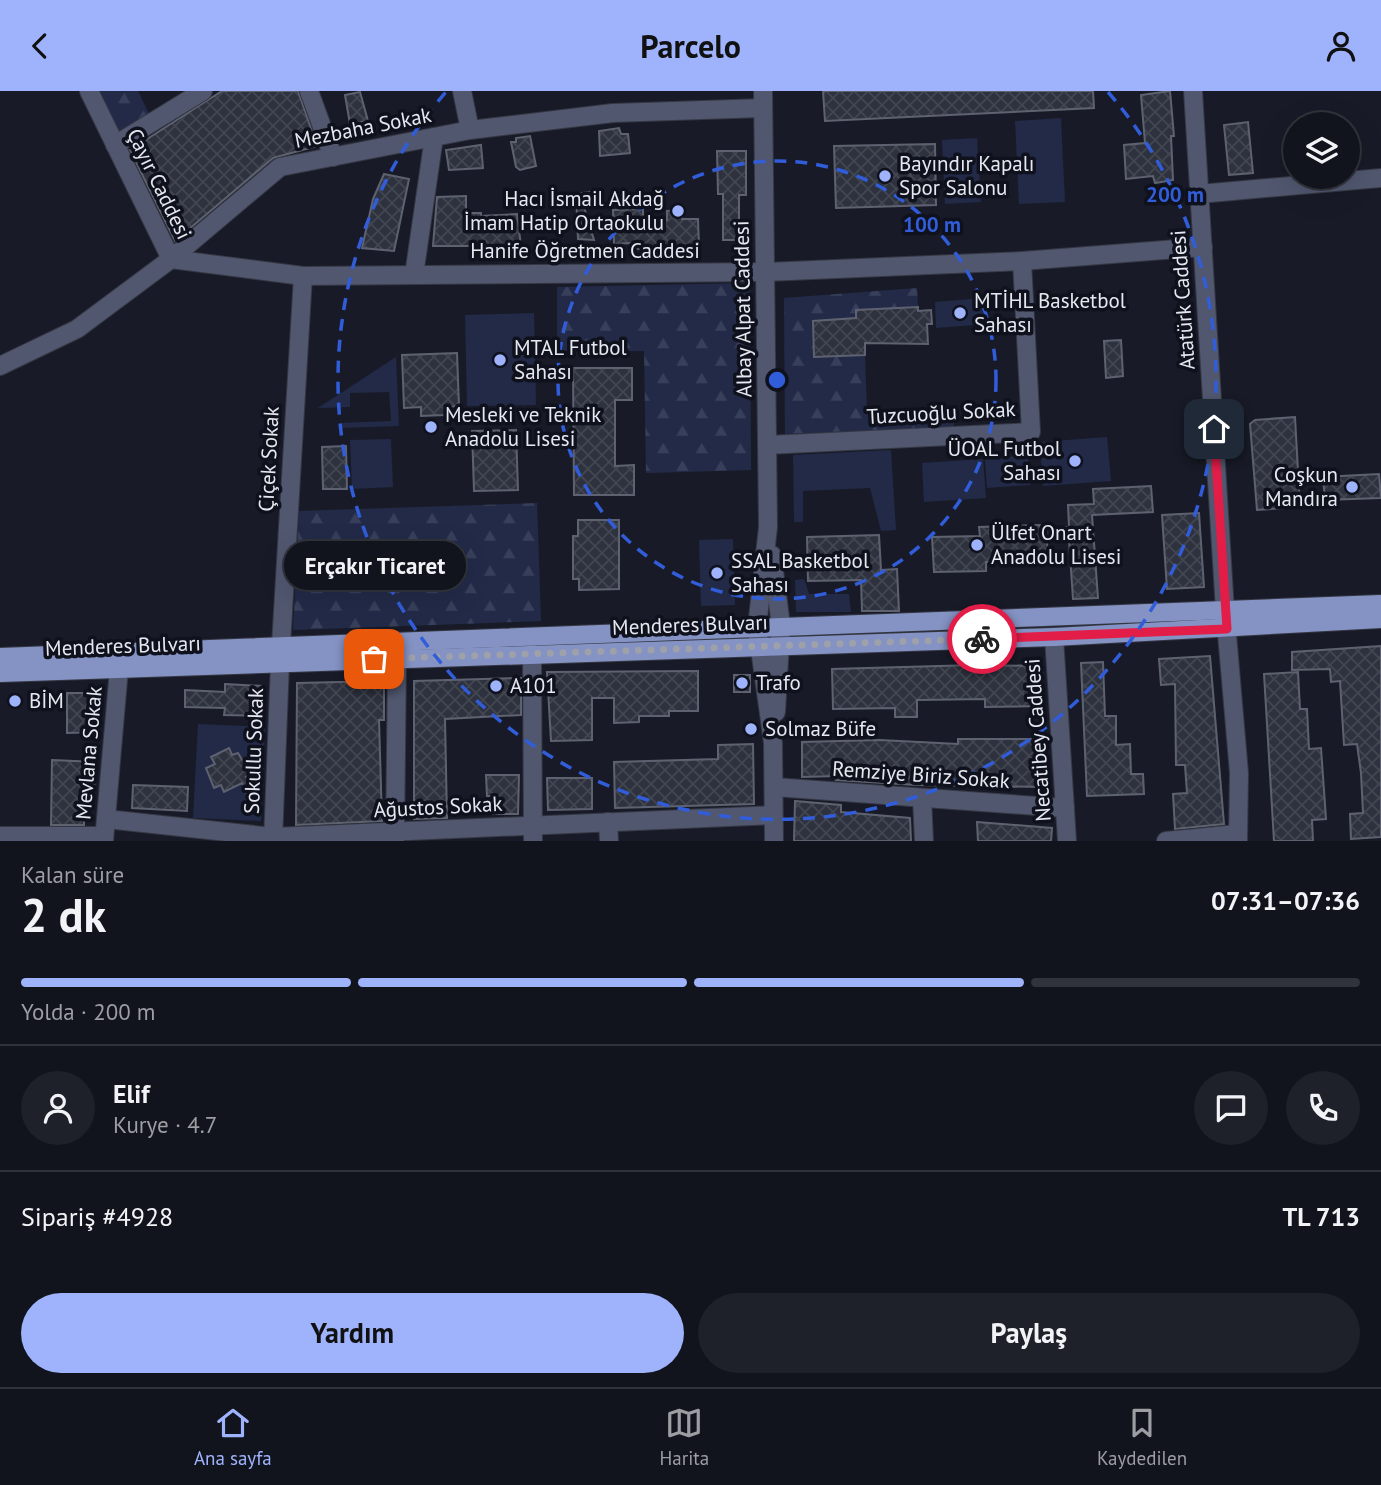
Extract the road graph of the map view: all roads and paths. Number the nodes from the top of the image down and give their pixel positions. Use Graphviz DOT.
graph roads {
  1 [pos="89,91"];
  2 [pos="203,91"];
  3 [pos="309,91"];
  4 [pos="462,91"];
  5 [pos="1193,91"];
  6 [pos="763,100"];
  7 [pos="470,130"];
  8 [pos="434,137"];
  9 [pos="115,145"];
  10 [pos="333,157"];
  11 [pos="1381,178"];
  12 [pos="1199,194"];
  13 [pos="1203,247"];
  14 [pos="171,259"];
  15 [pos="1022,261"];
  16 [pos="766,272"];
  17 [pos="303,275"];
  18 [pos="414,275"];
  19 [pos="0,366"];
  20 [pos="767,445"];
  21 [pos="768,527"];
  22 [pos="1381,604"];
  23 [pos="1381,619"];
  24 [pos="1226,620"];
  25 [pos="758,636"];
  26 [pos="781,636"];
  27 [pos="1054,637"];
  28 [pos="281,645"];
  29 [pos="532,653"];
  30 [pos="0,657"];
  31 [pos="397,658"];
  32 [pos="280,663"];
  33 [pos="119,669"];
  34 [pos="0,673"];
  35 [pos="773,743"];
  36 [pos="774,787"];
  37 [pos="922,798"];
  38 [pos="1065,808"];
  39 [pos="773,815"];
  40 [pos="608,822"];
  41 [pos="105,832"];
  42 [pos="533,833"];
  43 [pos="0,836"];
  44 [pos="395,836"];
  45 [pos="1237,838"];
  46 [pos="273,839"];
  47 [pos="609,841"];
  48 [pos="774,841"];
  49 [pos="924,841"];
  50 [pos="1067,841"];
  51 [pos="1166,841"];
  1 -- 9 [label="street, Çayır Caddesi"];
  2 -- 9 [label="street"];
  3 -- 10 [label="street"];
  4 -- 7 [label="street"];
  5 -- 12 [label="street, Atatürk Caddesi"];
  6 -- 7 [label="street, Mezbaha Sokak"];
  6 -- 16 [label="street, Albay Alpat Caddesi"];
  7 -- 8 [label="street, Mezbaha Sokak"];
  8 -- 10 [label="street, Mezbaha Sokak"];
  8 -- 18 [label="street"];
  9 -- 14 [label="street, Çayır Caddesi"];
  10 -- 14 [label="street, Mezbaha Sokak"];
  11 -- 12 [label="street"];
  12 -- 13 [label="street, Atatürk Caddesi"];
  13 -- 15 [label="street, Hanife Öğretmen Caddesi"];
  13 -- 24 [label="street, Atatürk Caddesi"];
  14 -- 17 [label="street, Hanife Öğretmen Caddesi"];
  14 -- 19 [label="street"];
  15 -- 16 [label="street, Hanife Öğretmen Caddesi"];
  15 -- 20 [label="street, Tuzcuoğlu Sokak"];
  16 -- 18 [label="street, Hanife Öğretmen Caddesi"];
  16 -- 20 [label="street, Albay Alpat Caddesi"];
  17 -- 18 [label="street, Hanife Öğretmen Caddesi"];
  17 -- 28 [label="street, Çiçek Sokak"];
  20 -- 21 [label="street, Albay Alpat Caddesi"];
  21 -- 25 [label="street, Albay Alpat Caddesi"];
  21 -- 26 [label="street, Albay Alpat Caddesi"];
  22 -- 24 [label="main road, Menderes Bulvarı"];
  23 -- 24 [label="main road, Menderes Bulvarı"];
  24 -- 26 [label="main road, Menderes Bulvarı"];
  24 -- 27 [label="main road, Menderes Bulvarı"];
  24 -- 45 [label="street, Atatürk Caddesi"];
  25 -- 26 [label="main road, Menderes Bulvarı"];
  25 -- 28 [label="main road, Menderes Bulvarı"];
  25 -- 29 [label="main road, Menderes Bulvarı"];
  25 -- 35 [label="street, Albay Alpat Caddesi"];
  26 -- 27 [label="main road, Menderes Bulvarı"];
  26 -- 35 [label="street, Albay Alpat Caddesi"];
  27 -- 38 [label="street, Necatibey Caddesi"];
  28 -- 30 [label="main road, Menderes Bulvarı"];
  29 -- 31 [label="main road, Menderes Bulvarı"];
  29 -- 42 [label="street"];
  31 -- 32 [label="main road, Menderes Bulvarı"];
  31 -- 44 [label="street"];
  32 -- 33 [label="main road, Menderes Bulvarı"];
  32 -- 46 [label="street, Sokullu Sokak"];
  33 -- 34 [label="main road, Menderes Bulvarı"];
  33 -- 41 [label="street, Mevlana Sokak"];
  35 -- 36 [label="street, Albay Alpat Caddesi"];
  36 -- 37 [label="street, Remziye Biriz Sokak"];
  36 -- 39 [label="street, Albay Alpat Caddesi"];
  37 -- 38 [label="street, Remziye Biriz Sokak"];
  37 -- 49 [label="street"];
  38 -- 50 [label="street, Necatibey Caddesi"];
  39 -- 40 [label="street, Ağustos Sokak"];
  39 -- 48 [label="street, Albay Alpat Caddesi"];
  40 -- 42 [label="street, Ağustos Sokak"];
  40 -- 47 [label="street"];
  41 -- 43 [label="street, Ağustos Sokak"];
  41 -- 46 [label="street, Ağustos Sokak"];
  42 -- 44 [label="street, Ağustos Sokak"];
  44 -- 46 [label="street, Ağustos Sokak"];
  45 -- 51 [label="street"];
}
